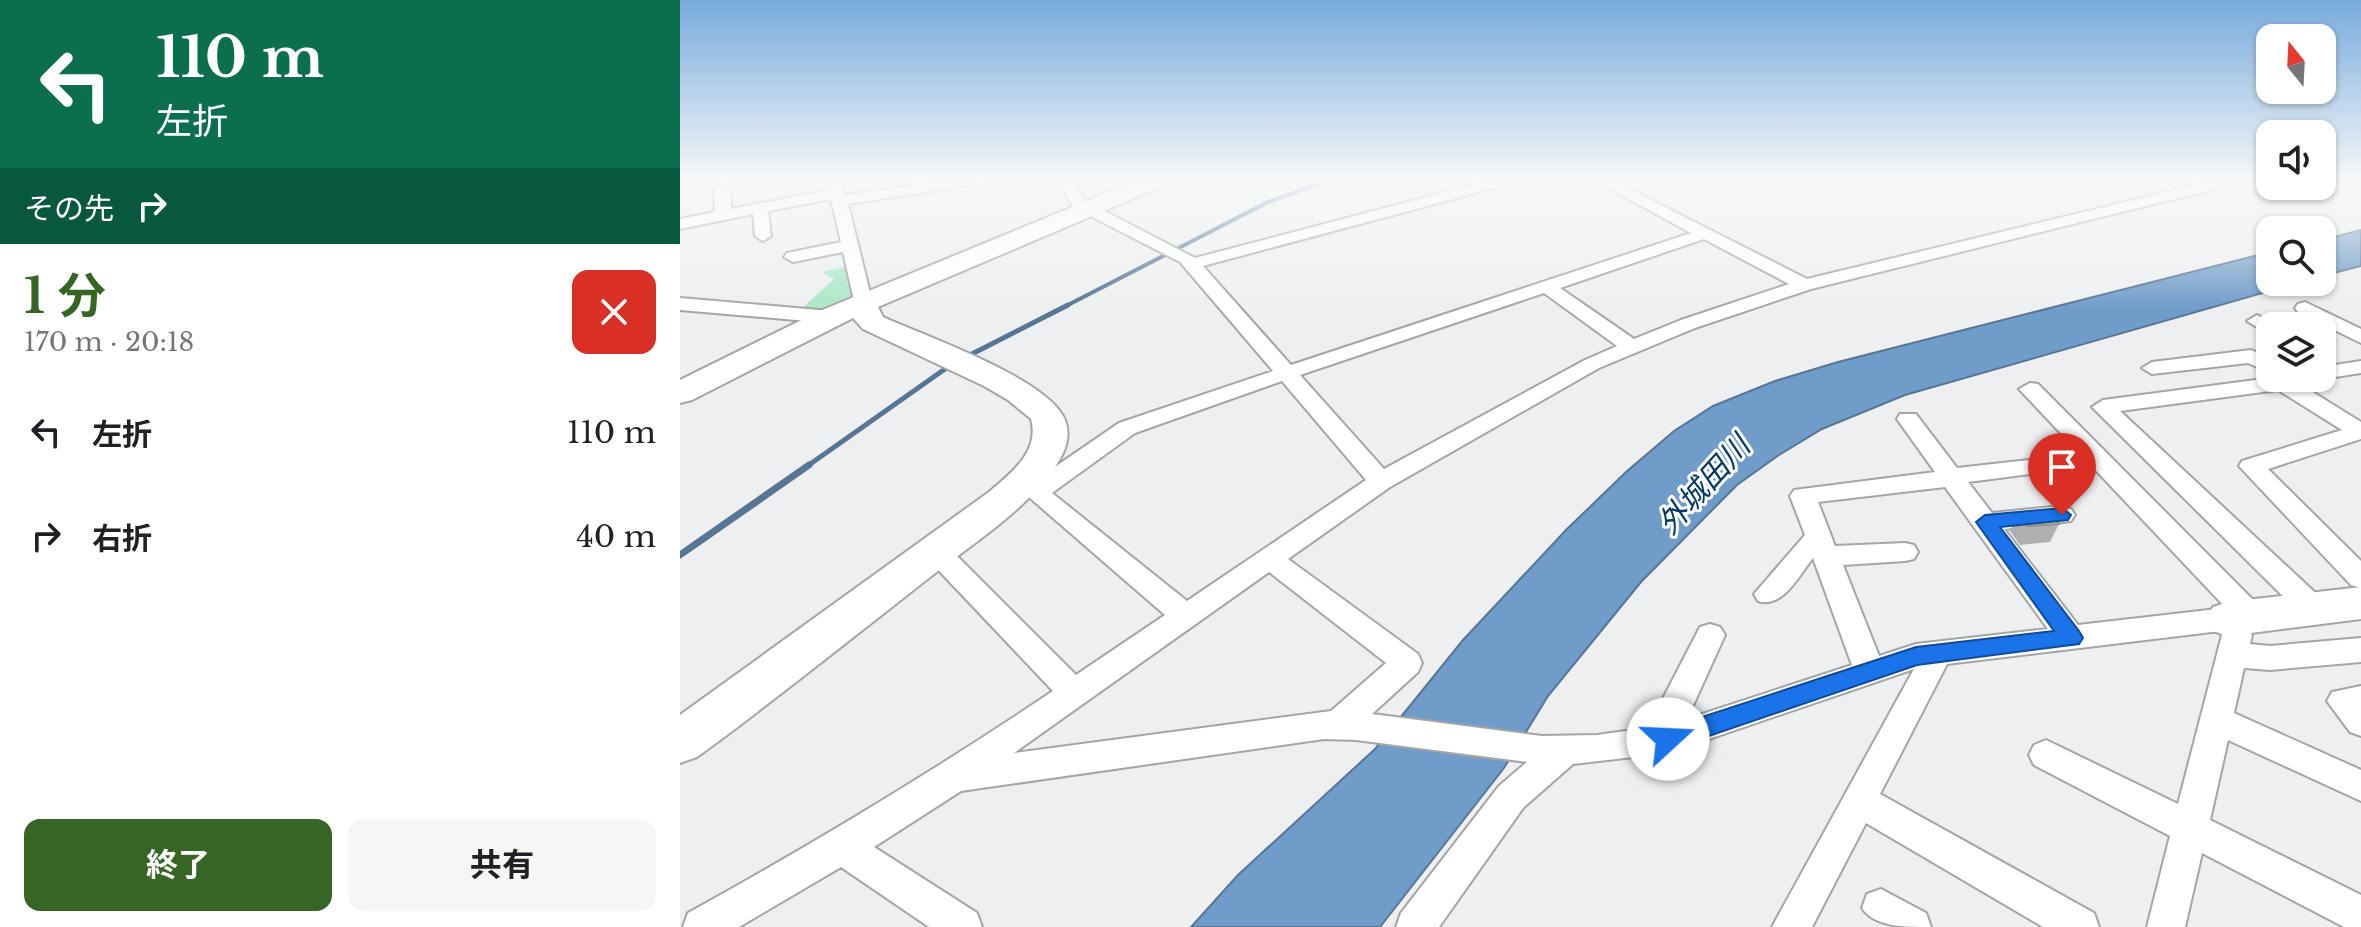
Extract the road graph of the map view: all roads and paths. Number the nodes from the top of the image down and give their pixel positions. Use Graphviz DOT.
graph roads {
  1 [pos="762,223"];
  2 [pos="845,223"];
  3 [pos="1056,223"];
  4 [pos="1116,223"];
  5 [pos="1321,223"];
  6 [pos="1687,223"];
  7 [pos="2057,223"];
  8 [pos="1706,233"];
  9 [pos="763,236"];
  10 [pos="851,245"];
  11 [pos="1179,256"];
  12 [pos="793,257"];
  13 [pos="1805,285"];
  14 [pos="1547,287"];
  15 [pos="680,304"];
  16 [pos="864,305"];
  17 [pos="2305,308"];
  18 [pos="830,317"];
  19 [pos="2356,330"];
  20 [pos="1631,347"];
  21 [pos="2256,359"];
  22 [pos="2152,368"];
  23 [pos="1284,374"];
  24 [pos="2030,389"];
  25 [pos="680,393"];
  26 [pos="1908,419"];
  27 [pos="2361,432"];
  28 [pos="2029,468"];
  29 [pos="1952,477"];
  30 [pos="1381,481"];
  31 [pos="1026,490"];
  32 [pos="2062,515"];
  33 [pos="1985,522"];
  34 [pos="1824,549"];
  35 [pos="936,551"];
  36 [pos="1905,552"];
  37 [pos="1270,559"];
  38 [pos="2361,578"];
  39 [pos="1768,594"];
  40 [pos="2361,603"];
  41 [pos="2314,609"];
  42 [pos="1187,617"];
  43 [pos="2237,630"];
  44 [pos="1710,635"];
  45 [pos="2071,638"];
  46 [pos="2361,650"];
  47 [pos="1938,653"];
  48 [pos="1869,670"];
  49 [pos="1075,694"];
  50 [pos="2361,699"];
  51 [pos="2217,720"];
  52 [pos="2361,722"];
  53 [pos="1347,726"];
  54 [pos="1668,739"];
  55 [pos="680,742"];
  56 [pos="1553,750"];
  57 [pos="2046,755"];
  58 [pos="955,776"];
  59 [pos="2361,786"];
  60 [pos="1860,801"];
  61 [pos="2191,828"];
  62 [pos="842,847"];
  63 [pos="2361,915"];
  64 [pos="702,927"];
  65 [pos="963,927"];
  66 [pos="1415,927"];
  67 [pos="1791,927"];
  68 [pos="2080,927"];
  69 [pos="2166,927"];
  1 -- 9 [label="street"];
  2 -- 10 [label="street"];
  3 -- 16 [label="street"];
  4 -- 11 [label="street"];
  5 -- 11 [label="street"];
  6 -- 8 [label="street"];
  7 -- 13 [label="street"];
  8 -- 13 [label="street"];
  8 -- 14 [label="street"];
  10 -- 12 [label="street"];
  10 -- 16 [label="street"];
  11 -- 23 [label="street"];
  13 -- 20 [label="street"];
  14 -- 20 [label="street"];
  14 -- 23 [label="street"];
  15 -- 18 [label="street"];
  16 -- 18 [label="street"];
  16 -- 31 [label="street"];
  17 -- 19 [label="street"];
  18 -- 25 [label="street"];
  20 -- 30 [label="street"];
  21 -- 22 [label="street"];
  23 -- 30 [label="street"];
  23 -- 31 [label="street"];
  24 -- 43 [label="street"];
  26 -- 29 [label="street"];
  27 -- 38 [label="street"];
  27 -- 41 [label="street"];
  28 -- 29 [label="street"];
  29 -- 33 [label="street"];
  29 -- 34 [label="street"];
  30 -- 37 [label="street"];
  31 -- 35 [label="street"];
  31 -- 42 [label="street"];
  32 -- 33 [label="street"];
  33 -- 45 [label="street"];
  34 -- 36 [label="street"];
  34 -- 39 [label="street"];
  34 -- 48 [label="street"];
  35 -- 49 [label="street"];
  35 -- 55 [label="street"];
  37 -- 42 [label="street"];
  37 -- 53 [label="street"];
  40 -- 41 [label="street"];
  41 -- 43 [label="street"];
  42 -- 49 [label="street"];
  43 -- 45 [label="street"];
  43 -- 46 [label="street"];
  43 -- 51 [label="street"];
  44 -- 54 [label="street"];
  45 -- 47 [label="street"];
  47 -- 48 [label="street"];
  47 -- 60 [label="street"];
  48 -- 54 [label="street"];
  49 -- 58 [label="street"];
  50 -- 52 [label="street"];
  51 -- 59 [label="street"];
  51 -- 61 [label="street"];
  53 -- 56 [label="street"];
  53 -- 58 [label="street"];
  54 -- 56 [label="street"];
  56 -- 66 [label="street"];
  57 -- 61 [label="street"];
  58 -- 62 [label="street"];
  60 -- 67 [label="street"];
  60 -- 68 [label="street"];
  61 -- 63 [label="street"];
  61 -- 69 [label="street"];
  62 -- 64 [label="street"];
  62 -- 65 [label="street"];
}
